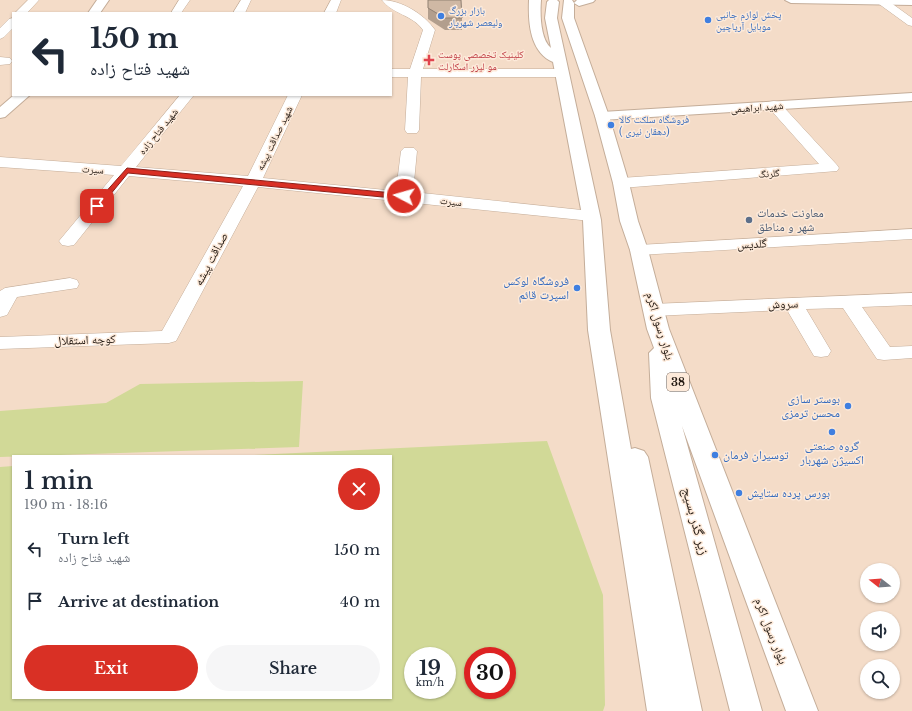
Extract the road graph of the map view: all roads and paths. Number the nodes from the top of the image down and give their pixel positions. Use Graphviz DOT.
graph roads {
  1 [pos="34,0"];
  2 [pos="103,0"];
  3 [pos="184,0"];
  4 [pos="246,0"];
  5 [pos="336,0"];
  6 [pos="386,0"];
  7 [pos="791,0"];
  8 [pos="565,1"];
  9 [pos="883,2"];
  10 [pos="912,2"];
  11 [pos="22,12"];
  12 [pos="95,12"];
  13 [pos="176,12"];
  14 [pos="240,12"];
  15 [pos="330,12"];
  16 [pos="912,23"];
  17 [pos="12,24"];
  18 [pos="0,36"];
  19 [pos="560,68"];
  20 [pos="392,73"];
  21 [pos="415,73"];
  22 [pos="22,96"];
  23 [pos="186,96"];
  24 [pos="295,96"];
  25 [pos="912,97"];
  26 [pos="774,106"];
  27 [pos="0,114"];
  28 [pos="602,116"];
  29 [pos="412,130"];
  30 [pos="409,151"];
  31 [pos="0,162"];
  32 [pos="127,170"];
  33 [pos="253,182"];
  34 [pos="621,184"];
  35 [pos="404,196"];
  36 [pos="591,216"];
  37 [pos="912,234"];
  38 [pos="68,241"];
  39 [pos="639,250"];
  40 [pos="70,284"];
  41 [pos="912,298"];
  42 [pos="848,301"];
  43 [pos="793,304"];
  44 [pos="0,312"];
  45 [pos="656,319"];
  46 [pos="599,330"];
  47 [pos="169,337"];
  48 [pos="0,343"];
  49 [pos="821,351"];
  50 [pos="912,352"];
  51 [pos="664,711"];
  52 [pos="686,711"];
  53 [pos="746,711"];
  54 [pos="802,711"];
  1 -- 11 [label="street"];
  2 -- 12 [label="main road"];
  3 -- 13 [label="street"];
  4 -- 14 [label="street"];
  5 -- 15 [label="street"];
  6 -- 21 [label="street"];
  7 -- 9 [label="main road"];
  8 -- 19 [label="main road, بلوار رسول اکرم / 38"];
  8 -- 28 [label="main road, بلوار رسول اکرم / 38"];
  9 -- 10 [label="main road"];
  9 -- 16 [label="street"];
  17 -- 18 [label="street"];
  19 -- 21 [label="street"];
  19 -- 36 [label="main road, بلوار رسول اکرم / 38"];
  20 -- 21 [label="street"];
  21 -- 29 [label="street"];
  22 -- 27 [label="main road"];
  23 -- 32 [label="street, شهید فتاح زاده"];
  24 -- 33 [label="street, شهید صداقت پیشه"];
  25 -- 26 [label="main road, شهید ابراهیمی"];
  26 -- 28 [label="main road, شهید ابراهیمی"];
  26 -- 34 [label="street, گلرنگ"];
  28 -- 34 [label="main road, بلوار رسول اکرم / 38"];
  30 -- 35 [label="street"];
  31 -- 32 [label="street, سیرت"];
  32 -- 33 [label="street, سیرت"];
  32 -- 38 [label="street, شهید فتاح زاده"];
  33 -- 35 [label="street, سیرت"];
  33 -- 47 [label="street, صداقت پیشه"];
  34 -- 39 [label="main road, بلوار رسول اکرم / 38"];
  35 -- 36 [label="street, سیرت"];
  36 -- 46 [label="main road, بلوار رسول اکرم / 38"];
  37 -- 39 [label="street, گلدیس"];
  39 -- 45 [label="main road, بلوار رسول اکرم / 38"];
  40 -- 44 [label="street"];
  41 -- 42 [label="street, سروش"];
  42 -- 43 [label="street, سروش"];
  42 -- 50 [label="street"];
  43 -- 45 [label="street, سروش"];
  43 -- 49 [label="street"];
  45 -- 53 [label="main road, زیر گذر بسیج"];
  45 -- 54 [label="main road, بلوار رسول اکرم / 38"];
  46 -- 51 [label="main road, بلوار رسول اکرم / 38"];
  46 -- 52 [label="main road"];
  47 -- 48 [label="street, کوچه استقلال"];
}
